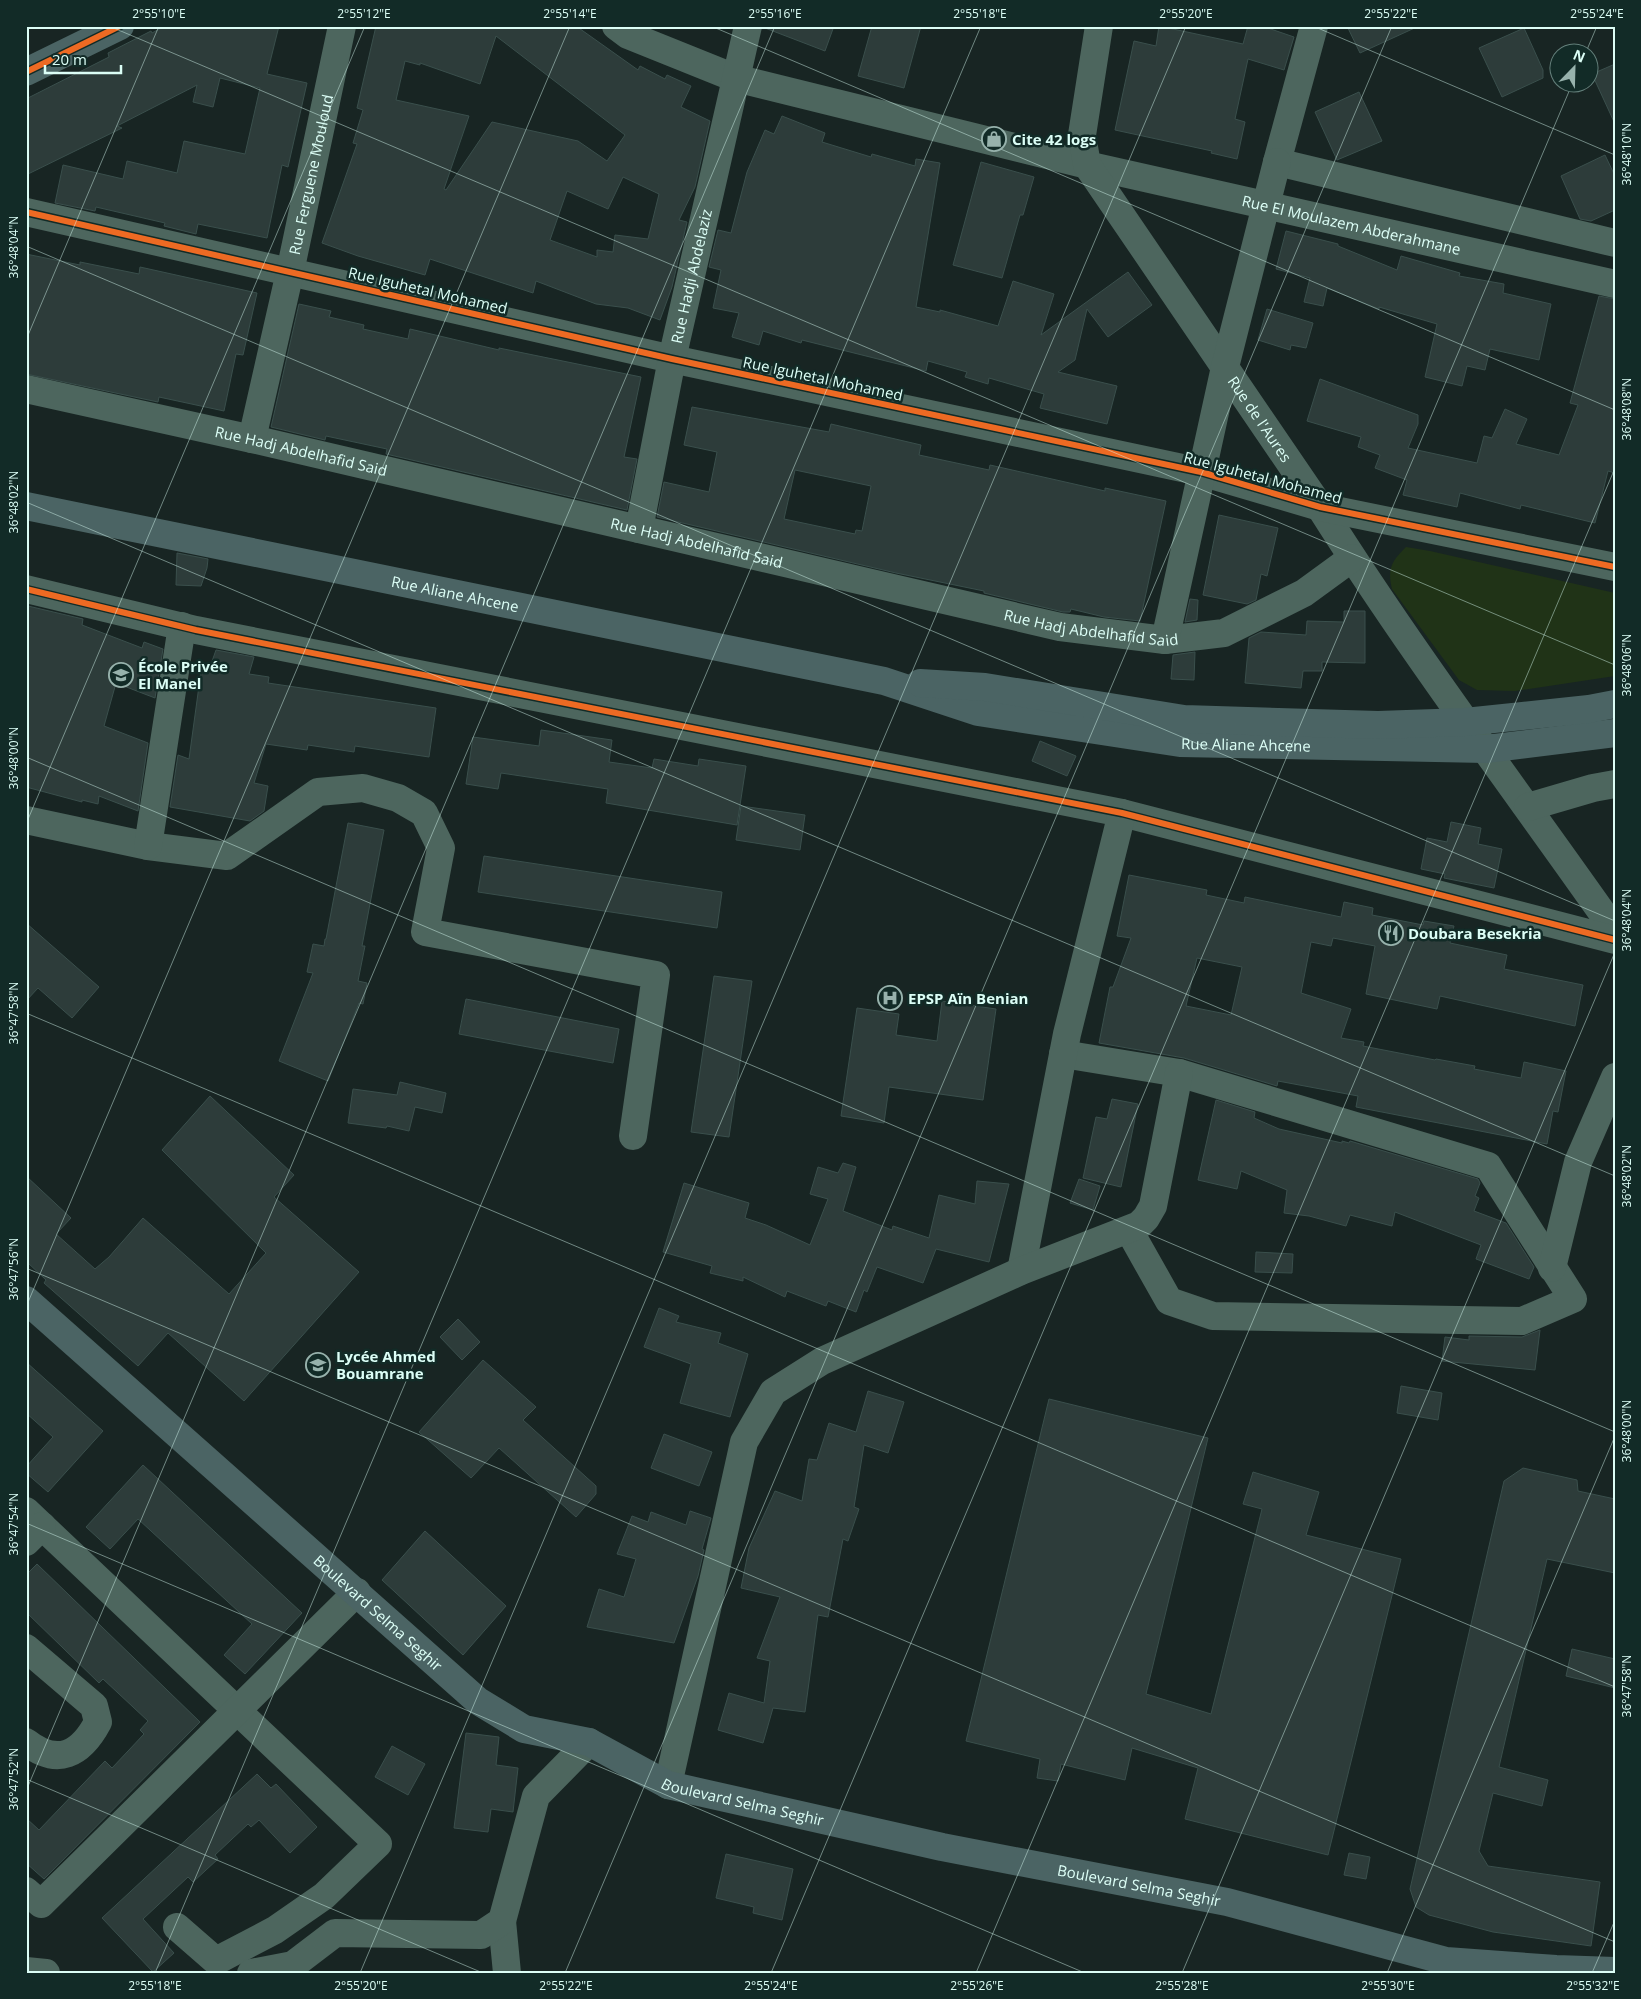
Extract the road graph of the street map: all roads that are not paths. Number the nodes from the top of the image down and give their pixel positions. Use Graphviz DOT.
graph roads {
  1 [pos="120,26"];
  2 [pos="342,26"];
  3 [pos="616,26"];
  4 [pos="748,26"];
  5 [pos="1098,26"];
  6 [pos="1314,26"];
  7 [pos="26,72"];
  8 [pos="735,78"];
  9 [pos="1277,162"];
  10 [pos="1087,165"];
  11 [pos="1266,206"];
  12 [pos="26,212"];
  13 [pos="1615,243"];
  14 [pos="290,272"];
  15 [pos="1615,284"];
  16 [pos="672,358"];
  17 [pos="1225,367"];
  18 [pos="26,389"];
  19 [pos="252,439"];
  20 [pos="1201,472"];
  21 [pos="26,506"];
  22 [pos="1320,507"];
  23 [pos="639,529"];
  24 [pos="1352,558"];
  25 [pos="1615,567"];
  26 [pos="26,589"];
  27 [pos="182,626"];
  28 [pos="1165,640"];
  29 [pos="884,681"];
  30 [pos="1615,704"];
  31 [pos="1465,722"];
  32 [pos="1615,733"];
  33 [pos="1486,750"];
  34 [pos="1615,784"];
  35 [pos="1528,807"];
  36 [pos="1122,813"];
  37 [pos="26,820"];
  38 [pos="148,846"];
  39 [pos="1615,930"];
  40 [pos="1615,940"];
  41 [pos="1063,1054"];
  42 [pos="1179,1073"];
  43 [pos="1615,1077"];
  44 [pos="633,1136"];
  45 [pos="1129,1230"];
  46 [pos="1552,1268"];
  47 [pos="1021,1271"];
  48 [pos="26,1300"];
  49 [pos="32,1526"];
  50 [pos="357,1592"];
  51 [pos="26,1648"];
  52 [pos="237,1711"];
  53 [pos="26,1742"];
  54 [pos="589,1742"];
  55 [pos="668,1785"];
  56 [pos="31,1903"];
  57 [pos="502,1921"];
  58 [pos="177,1927"];
  59 [pos="1445,1967"];
  60 [pos="26,1971"];
  61 [pos="1615,1971"];
  62 [pos="46,1973"];
  63 [pos="251,1973"];
  64 [pos="507,1973"];
  1 -- 7 [label="main road"];
  2 -- 14 [label="street, Rue Ferguene Mouloud"];
  3 -- 8 [label="street, Rue El Moulazem Abderahmane"];
  4 -- 8 [label="street, Rue Hadji Abdelaziz"];
  5 -- 10 [label="street"];
  6 -- 9 [label="street"];
  8 -- 10 [label="street, Rue El Moulazem Abderahmane"];
  8 -- 16 [label="street, Rue Hadji Abdelaziz"];
  9 -- 11 [label="street"];
  9 -- 13 [label="street"];
  10 -- 11 [label="street, Rue El Moulazem Abderahmane"];
  10 -- 17 [label="street, Rue de l'Aures"];
  11 -- 15 [label="street, Rue El Moulazem Abderahmane"];
  11 -- 17 [label="street"];
  12 -- 14 [label="street, Rue Iguhetal Mohamed"];
  14 -- 16 [label="street, Rue Iguhetal Mohamed"];
  14 -- 19 [label="street, Rue Ferguene Mouloud"];
  16 -- 20 [label="street, Rue Iguhetal Mohamed"];
  16 -- 23 [label="street, Rue Hadji Abdelaziz"];
  17 -- 20 [label="street"];
  17 -- 22 [label="street, Rue de l'Aures"];
  18 -- 19 [label="street, Rue Hadj Abdelhafid Said"];
  19 -- 23 [label="street, Rue Hadj Abdelhafid Said"];
  20 -- 22 [label="street, Rue Iguhetal Mohamed"];
  20 -- 28 [label="street"];
  21 -- 29 [label="main road, Rue Aliane Ahcene"];
  22 -- 24 [label="street, Rue de l'Aures"];
  22 -- 25 [label="street, Rue Iguhetal Mohamed"];
  23 -- 28 [label="street, Rue Hadj Abdelhafid Said"];
  24 -- 28 [label="street, Rue Hadj Abdelhafid Said"];
  24 -- 31 [label="street, Rue de l'Aures"];
  26 -- 27 [label="street"];
  27 -- 36 [label="street"];
  27 -- 38 [label="street"];
  29 -- 31 [label="main road, Rue Aliane Ahcene"];
  29 -- 33 [label="main road, Rue Aliane Ahcene"];
  30 -- 31 [label="main road, Rue Aliane Ahcene"];
  31 -- 33 [label="street, Rue de l'Aures"];
  32 -- 33 [label="main road, Rue Aliane Ahcene"];
  33 -- 35 [label="street, Rue de l'Aures"];
  34 -- 35 [label="street"];
  35 -- 39 [label="street, Rue de l'Aures"];
  36 -- 40 [label="street"];
  36 -- 41 [label="street"];
  37 -- 38 [label="street"];
  38 -- 44 [label="street"];
  41 -- 42 [label="street"];
  41 -- 47 [label="street"];
  42 -- 45 [label="street"];
  42 -- 46 [label="street"];
  43 -- 46 [label="street"];
  45 -- 46 [label="street"];
  45 -- 47 [label="street"];
  47 -- 55 [label="street"];
  48 -- 50 [label="main road, Boulevard Selma Seghir"];
  49 -- 52 [label="street"];
  50 -- 52 [label="street"];
  50 -- 54 [label="main road, Boulevard Selma Seghir"];
  51 -- 53 [label="street"];
  52 -- 56 [label="street"];
  52 -- 58 [label="street"];
  54 -- 55 [label="main road, Boulevard Selma Seghir"];
  54 -- 57 [label="street"];
  55 -- 59 [label="main road, Boulevard Selma Seghir"];
  57 -- 63 [label="street"];
  57 -- 64 [label="street"];
  59 -- 61 [label="main road, Boulevard Selma Seghir"];
  60 -- 62 [label="street"];
}
